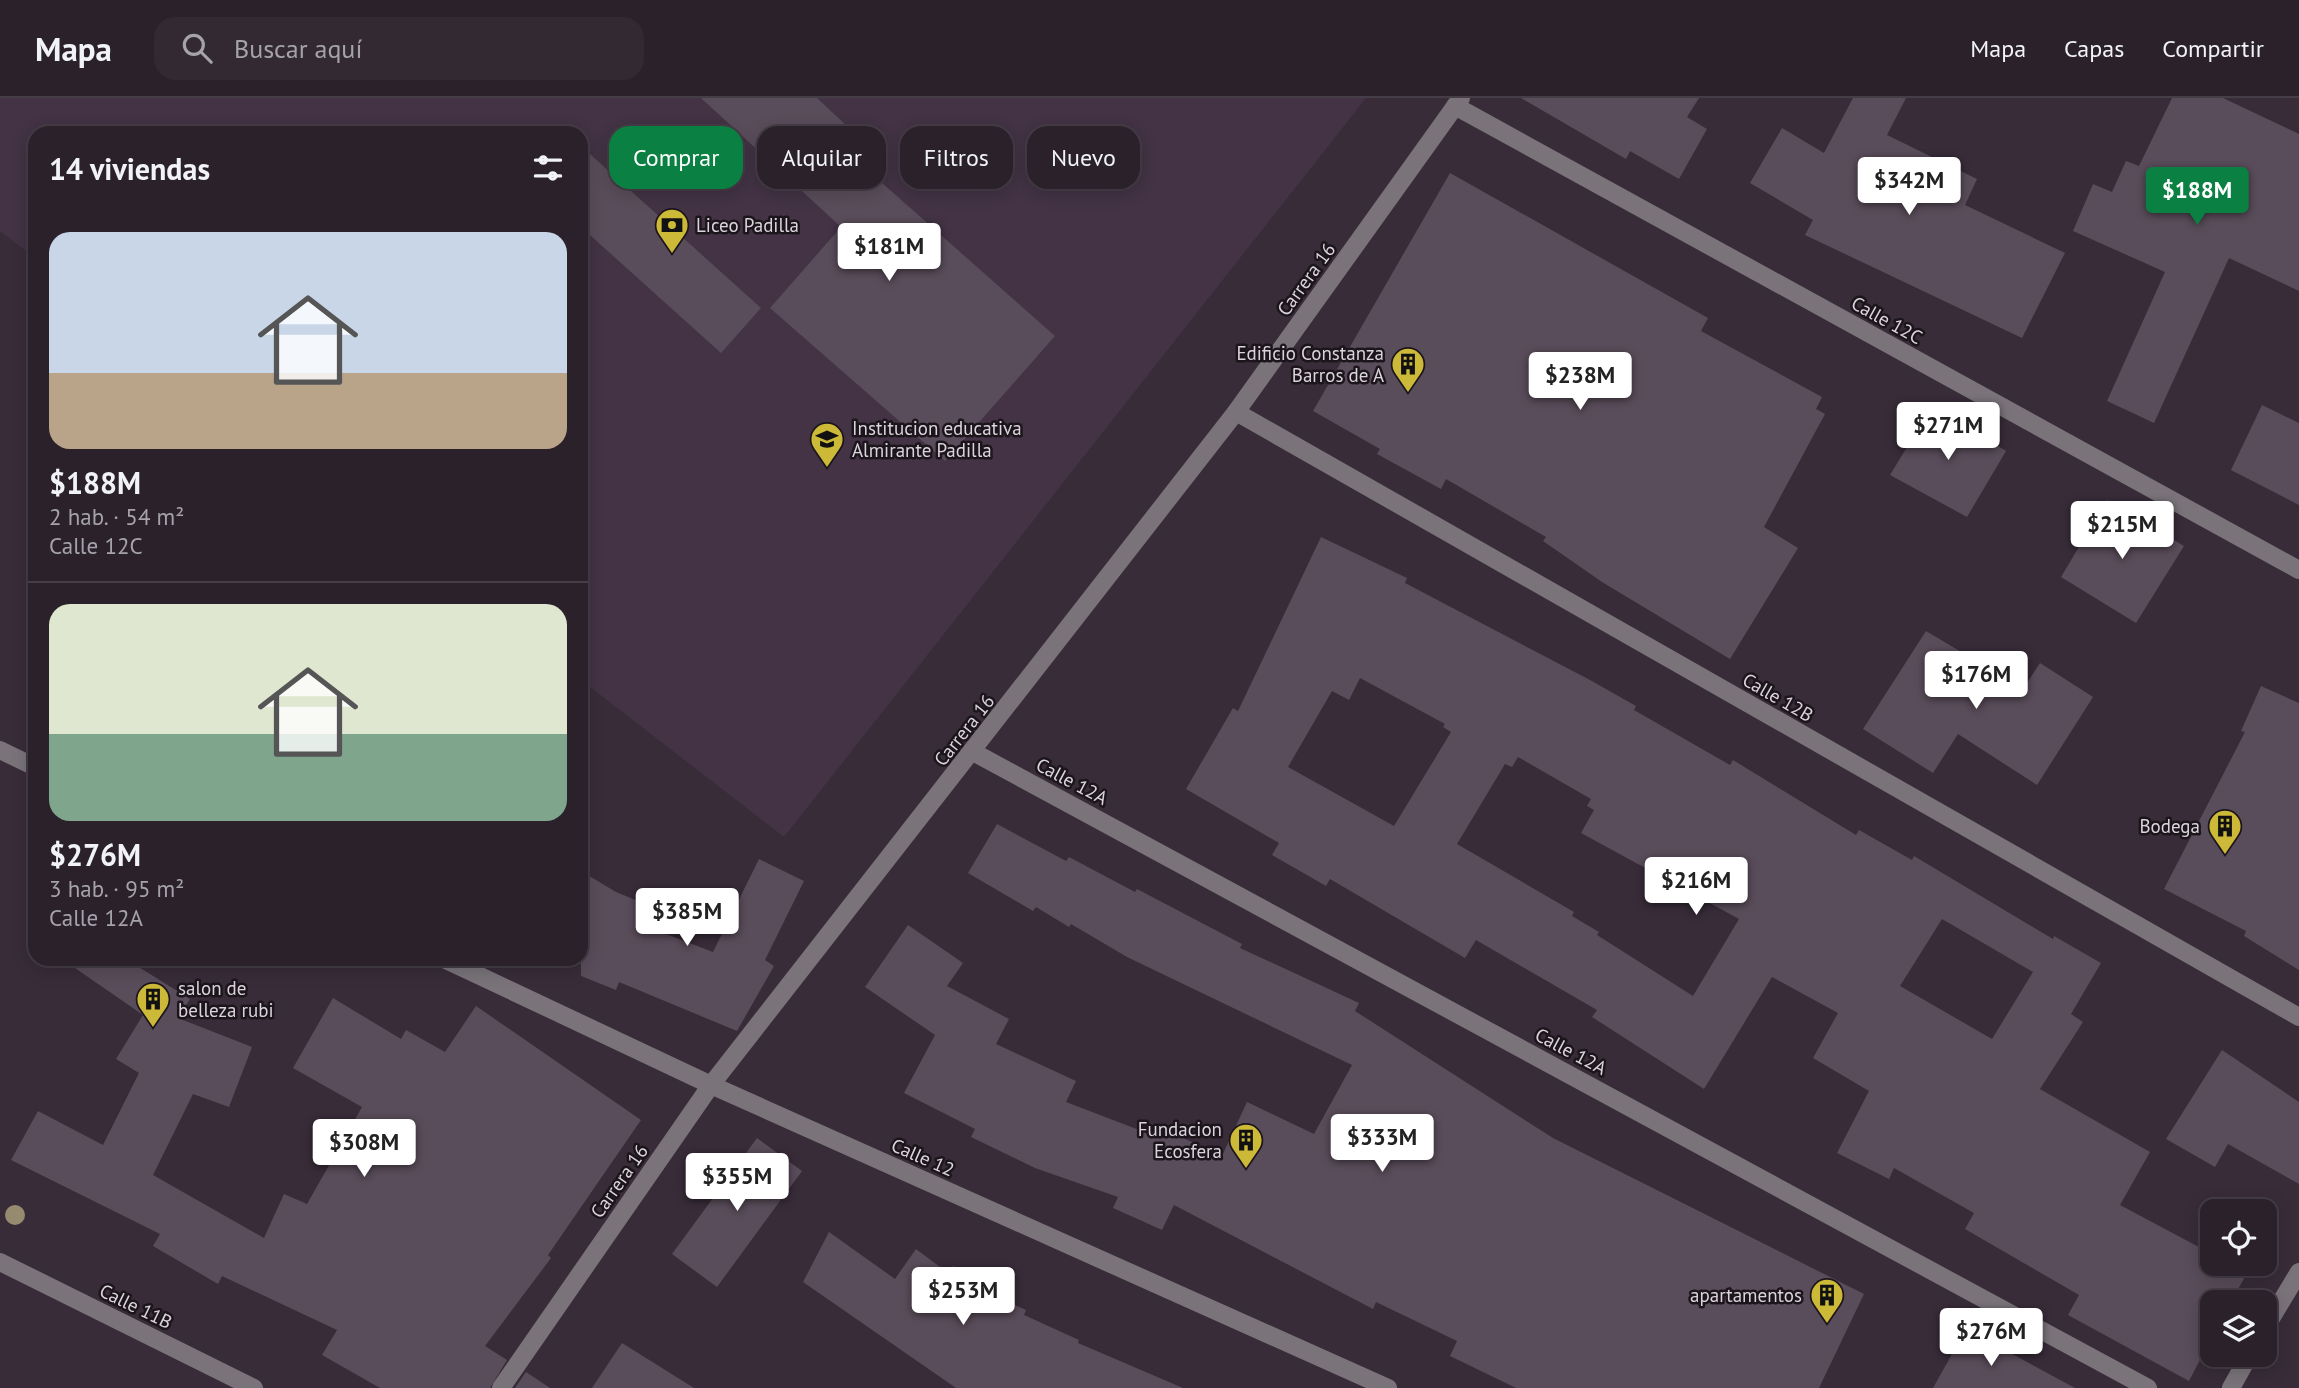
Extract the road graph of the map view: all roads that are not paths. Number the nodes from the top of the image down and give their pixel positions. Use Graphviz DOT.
graph roads {
  1 [pos="1458,102"];
  2 [pos="1236,412"];
  3 [pos="2299,570"];
  4 [pos="0,750"];
  5 [pos="974,752"];
  6 [pos="28,764"];
  7 [pos="459,966"];
  8 [pos="2299,1017"];
  9 [pos="711,1085"];
  10 [pos="0,1262"];
  11 [pos="2299,1272"];
  12 [pos="2277,1308"];
  13 [pos="2243,1367"];
  14 [pos="254,1388"];
  15 [pos="501,1388"];
  16 [pos="1388,1388"];
  17 [pos="2148,1388"];
  18 [pos="2231,1388"];
  1 -- 2 [label="street, Carrera 16"];
  1 -- 3 [label="street, Calle 12C"];
  2 -- 5 [label="street, Carrera 16"];
  2 -- 8 [label="street, Calle 12B"];
  4 -- 6 [label="street"];
  5 -- 9 [label="street, Carrera 16"];
  5 -- 17 [label="street, Calle 12A"];
  7 -- 9 [label="street, Calle 12"];
  9 -- 15 [label="street, Carrera 16"];
  9 -- 16 [label="street, Calle 12"];
  10 -- 14 [label="street, Calle 11B"];
  11 -- 12 [label="street"];
  13 -- 18 [label="street"];
}
